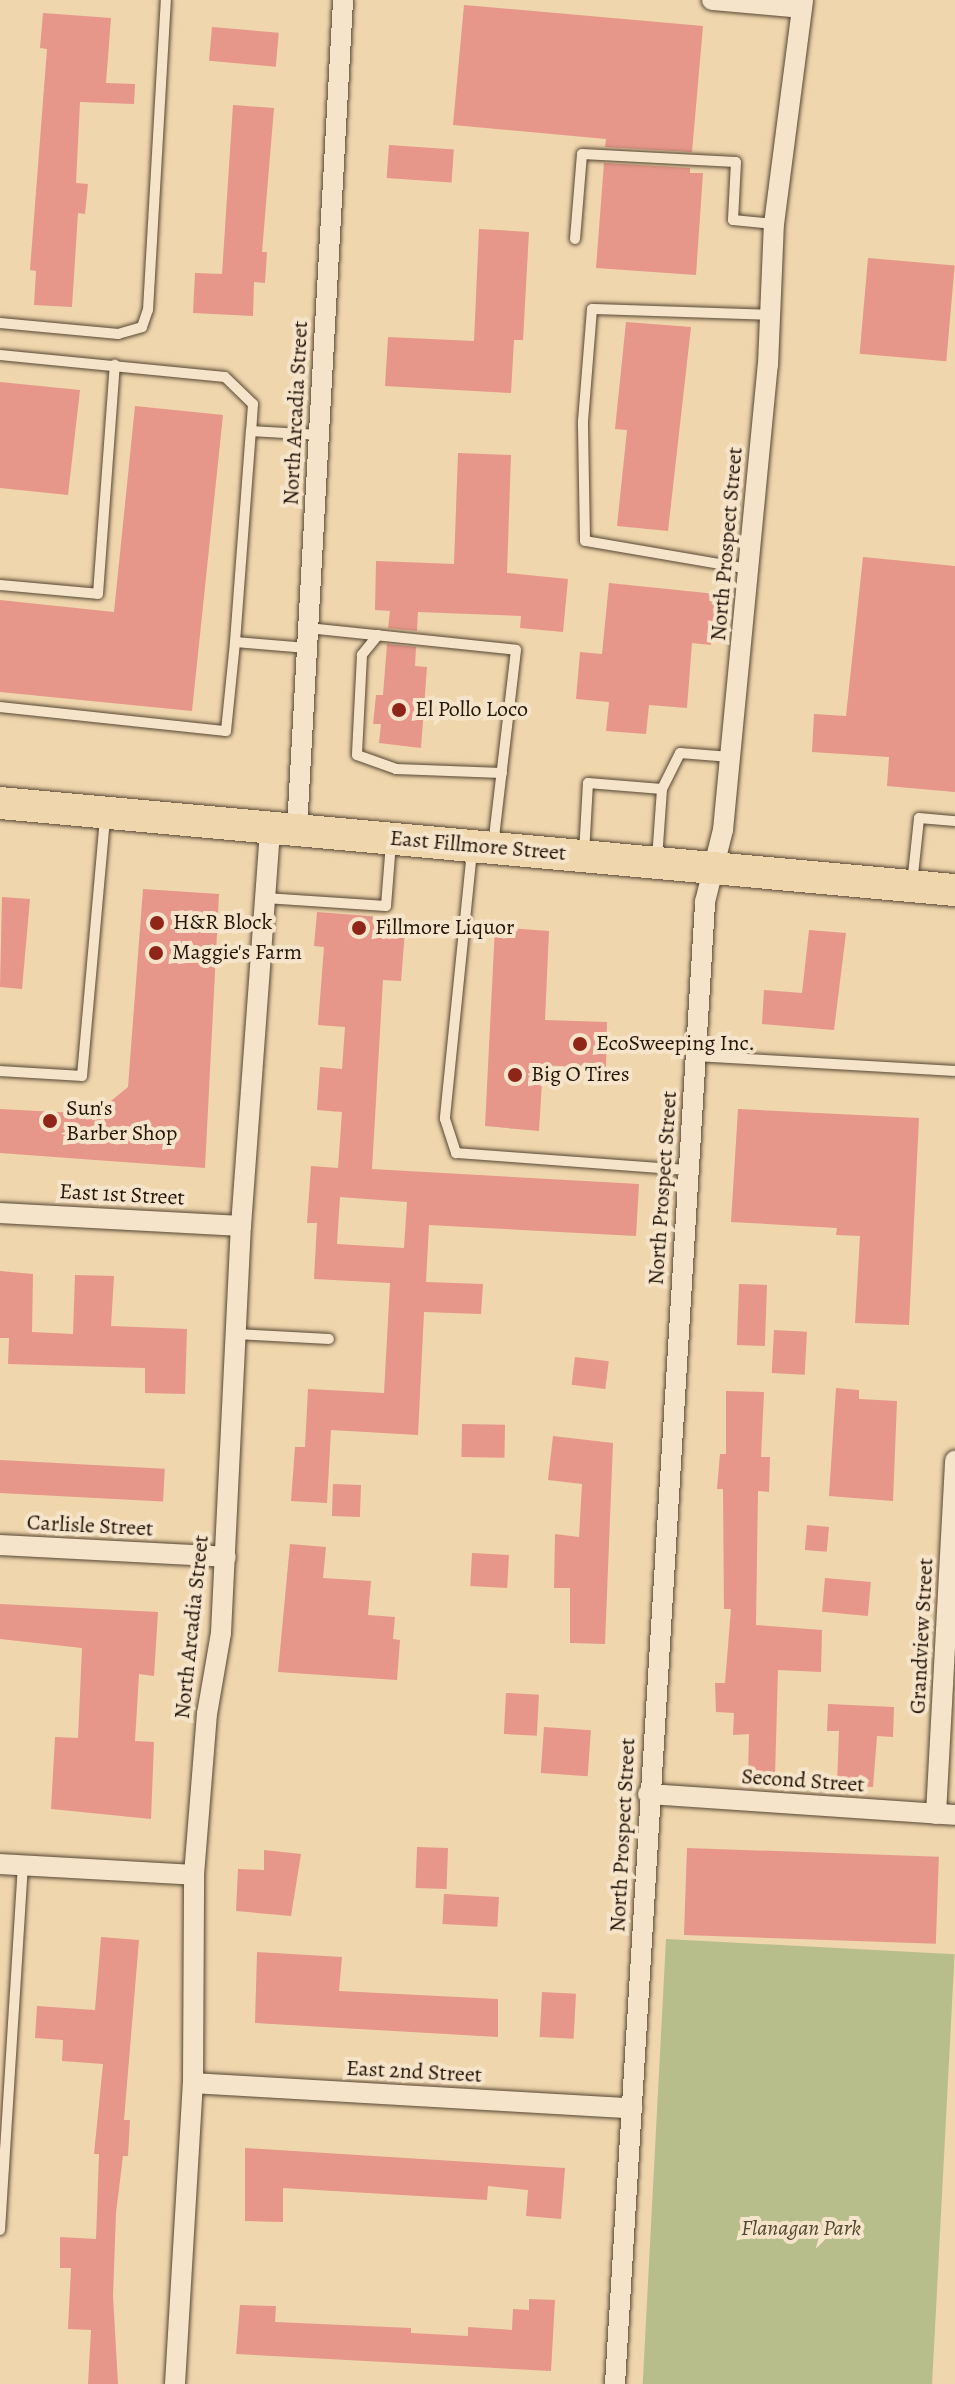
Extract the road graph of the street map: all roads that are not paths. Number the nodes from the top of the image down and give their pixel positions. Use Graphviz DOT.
graph roads {
  1 [pos="166,0"];
  2 [pos="343,0"];
  3 [pos="712,0"];
  4 [pos="802,4"];
  5 [pos="774,224"];
  6 [pos="575,239"];
  7 [pos="770,315"];
  8 [pos="0,323"];
  9 [pos="0,355"];
  10 [pos="115,365"];
  11 [pos="251,431"];
  12 [pos="319,435"];
  13 [pos="749,569"];
  14 [pos="0,585"];
  15 [pos="378,635"];
  16 [pos="308,638"];
  17 [pos="235,642"];
  18 [pos="0,707"];
  19 [pos="731,757"];
  20 [pos="502,773"];
  21 [pos="662,789"];
  22 [pos="0,803"];
  23 [pos="105,812"];
  24 [pos="955,821"];
  25 [pos="284,828"];
  26 [pos="392,838"];
  27 [pos="483,846"];
  28 [pos="584,855"];
  29 [pos="657,862"];
  30 [pos="713,867"];
  31 [pos="912,886"];
  32 [pos="955,890"];
  33 [pos="265,898"];
  34 [pos="696,1056"];
  35 [pos="0,1071"];
  36 [pos="955,1071"];
  37 [pos="688,1170"];
  38 [pos="0,1213"];
  39 [pos="241,1226"];
  40 [pos="236,1334"];
  41 [pos="329,1339"];
  42 [pos="955,1461"];
  43 [pos="0,1545"];
  44 [pos="226,1557"];
  45 [pos="648,1794"];
  46 [pos="946,1814"];
  47 [pos="0,1864"];
  48 [pos="23,1865"];
  49 [pos="194,1875"];
  50 [pos="193,2083"];
  51 [pos="632,2108"];
  52 [pos="0,2230"];
  53 [pos="175,2384"];
  54 [pos="615,2384"];
  1 -- 8 [label="lane"];
  2 -- 12 [label="street, North Arcadia Street"];
  3 -- 4 [label="street"];
  4 -- 5 [label="street, North Prospect Street"];
  5 -- 6 [label="lane"];
  5 -- 7 [label="street, North Prospect Street"];
  7 -- 13 [label="street, North Prospect Street"];
  7 -- 13 [label="lane"];
  9 -- 10 [label="lane"];
  10 -- 11 [label="lane"];
  10 -- 14 [label="lane"];
  11 -- 12 [label="lane"];
  11 -- 17 [label="lane"];
  12 -- 16 [label="street, North Arcadia Street"];
  13 -- 19 [label="street, North Prospect Street"];
  15 -- 16 [label="lane"];
  15 -- 20 [label="lane"];
  15 -- 20 [label="lane"];
  16 -- 17 [label="lane"];
  16 -- 25 [label="street, North Arcadia Street"];
  17 -- 18 [label="lane"];
  19 -- 21 [label="lane"];
  19 -- 30 [label="street, North Prospect Street"];
  20 -- 27 [label="lane"];
  21 -- 28 [label="lane"];
  21 -- 29 [label="lane"];
  22 -- 23 [label="main road, East Fillmore Street"];
  23 -- 25 [label="main road, East Fillmore Street"];
  23 -- 35 [label="lane"];
  24 -- 31 [label="lane"];
  25 -- 26 [label="main road, East Fillmore Street"];
  25 -- 33 [label="street, North Arcadia Street"];
  26 -- 27 [label="main road, East Fillmore Street"];
  26 -- 33 [label="lane"];
  27 -- 28 [label="main road, East Fillmore Street"];
  27 -- 37 [label="lane"];
  28 -- 29 [label="main road, East Fillmore Street"];
  29 -- 30 [label="main road, East Fillmore Street"];
  30 -- 31 [label="main road, East Fillmore Street"];
  30 -- 34 [label="street, North Prospect Street"];
  31 -- 32 [label="main road, East Fillmore Street"];
  33 -- 39 [label="street, North Arcadia Street"];
  34 -- 36 [label="lane"];
  34 -- 37 [label="street, North Prospect Street"];
  37 -- 45 [label="street, North Prospect Street"];
  38 -- 39 [label="street, East 1st Street"];
  39 -- 40 [label="street, North Arcadia Street"];
  40 -- 41 [label="lane"];
  40 -- 44 [label="street, North Arcadia Street"];
  42 -- 46 [label="street, Grandview Street"];
  43 -- 44 [label="street, Carlisle Street"];
  44 -- 49 [label="street, North Arcadia Street"];
  45 -- 46 [label="street, Second Street"];
  45 -- 51 [label="street, North Prospect Street"];
  47 -- 48 [label="street"];
  48 -- 49 [label="street"];
  48 -- 52 [label="lane"];
  49 -- 50 [label="street, North Arcadia Street"];
  50 -- 51 [label="street, East 2nd Street"];
  50 -- 53 [label="street, North Arcadia Street"];
  51 -- 54 [label="street, North Prospect Street"];
}
